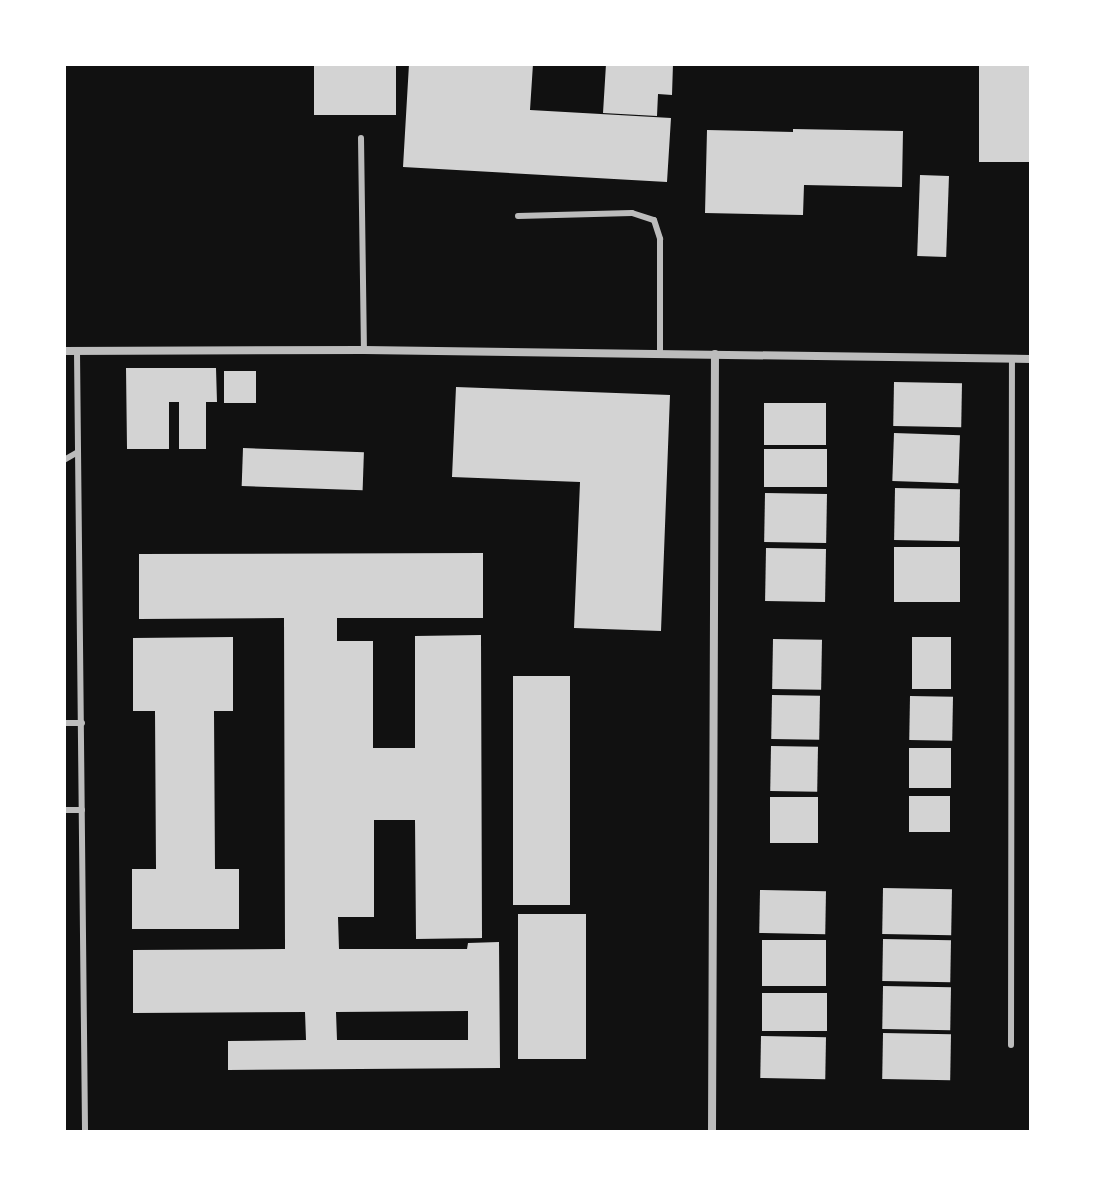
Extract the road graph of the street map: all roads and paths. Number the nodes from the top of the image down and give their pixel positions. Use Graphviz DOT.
graph roads {
  1 [pos="361,138"];
  2 [pos="518,216"];
  3 [pos="364,350"];
  4 [pos="64,351"];
  5 [pos="77,352"];
  6 [pos="715,354"];
  7 [pos="660,355"];
  8 [pos="1012,359"];
  9 [pos="1031,359"];
  10 [pos="76,453"];
  11 [pos="64,460"];
  12 [pos="64,723"];
  13 [pos="82,723"];
  14 [pos="64,810"];
  15 [pos="82,810"];
  16 [pos="1011,1045"];
  17 [pos="85,1132"];
  18 [pos="712,1132"];
  1 -- 3 [label="lane"];
  2 -- 7 [label="lane"];
  3 -- 5 [label="street"];
  3 -- 7 [label="street"];
  4 -- 5 [label="street"];
  5 -- 10 [label="lane"];
  6 -- 7 [label="street"];
  6 -- 8 [label="street"];
  6 -- 18 [label="street"];
  8 -- 9 [label="street"];
  8 -- 16 [label="lane"];
  10 -- 11 [label="lane"];
  10 -- 13 [label="lane"];
  12 -- 13 [label="lane"];
  13 -- 15 [label="lane"];
  14 -- 15 [label="lane"];
  15 -- 17 [label="lane"];
}
